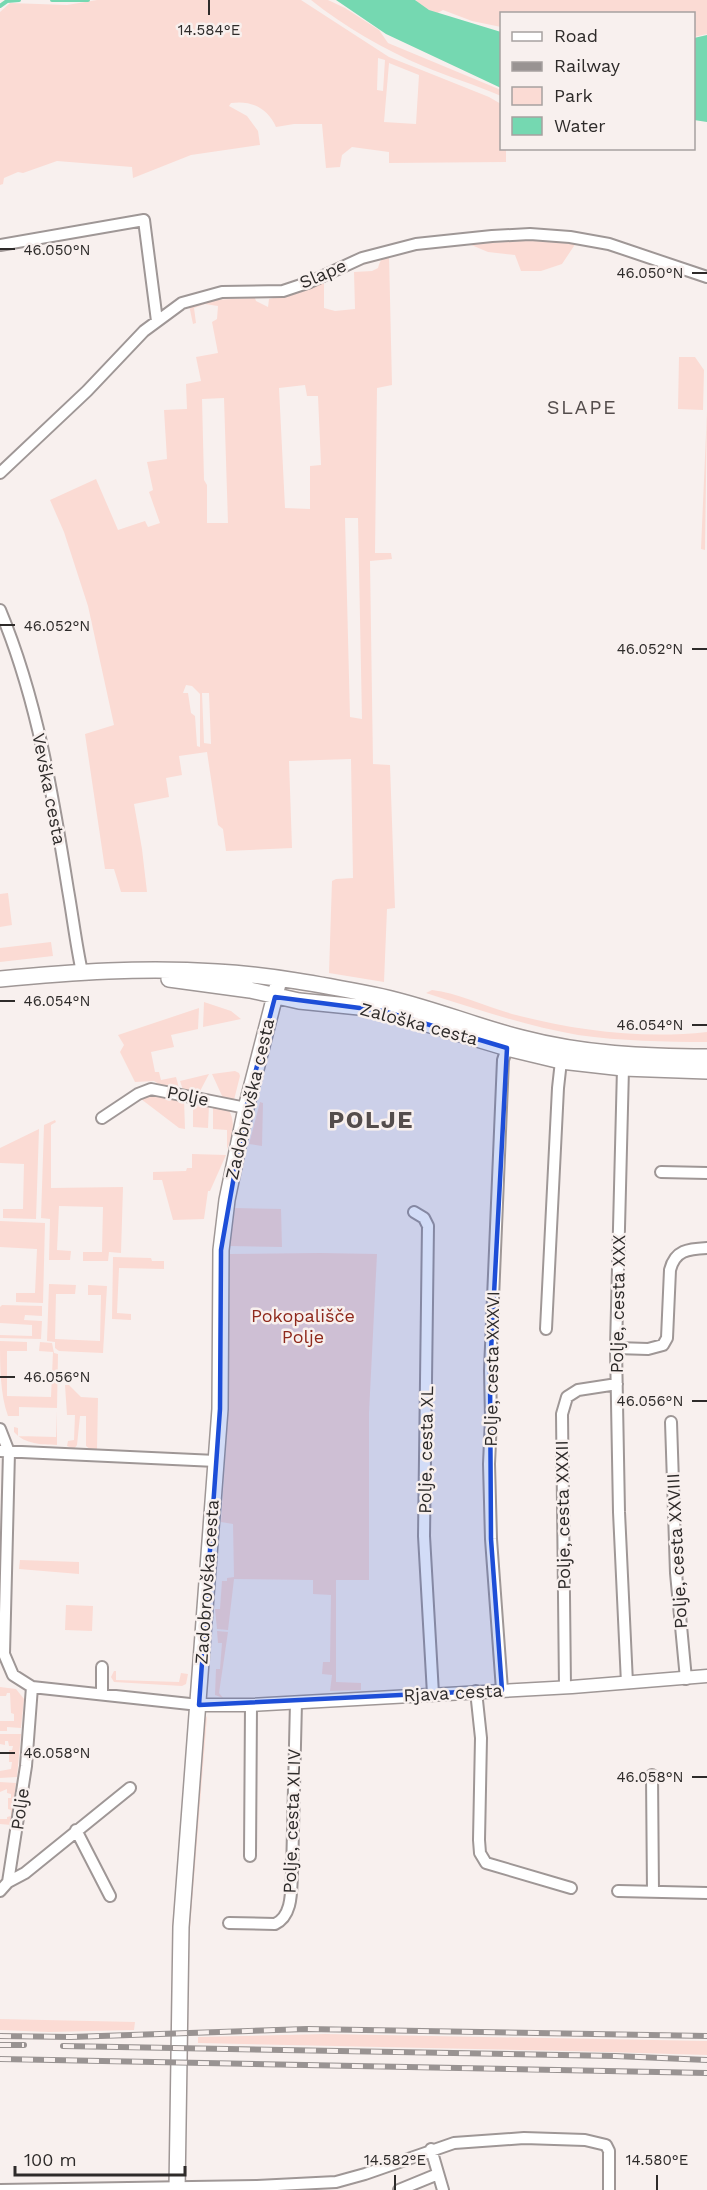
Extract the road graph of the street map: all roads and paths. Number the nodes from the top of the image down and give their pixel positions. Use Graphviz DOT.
graph roads {
  1 [pos="0,245"];
  2 [pos="707,277"];
  3 [pos="157,321"];
  4 [pos="0,473"];
  5 [pos="0,610"];
  6 [pos="131,970"];
  7 [pos="82,972"];
  8 [pos="0,979"];
  9 [pos="279,980"];
  10 [pos="275,997"];
  11 [pos="507,1048"];
  12 [pos="707,1058"];
  13 [pos="561,1060"];
  14 [pos="623,1068"];
  15 [pos="707,1071"];
  16 [pos="246,1108"];
  17 [pos="102,1118"];
  18 [pos="661,1172"];
  19 [pos="707,1173"];
  20 [pos="414,1212"];
  21 [pos="707,1248"];
  22 [pos="546,1329"];
  23 [pos="616,1348"];
  24 [pos="617,1384"];
  25 [pos="671,1422"];
  26 [pos="0,1429"];
  27 [pos="4,1451"];
  28 [pos="216,1461"];
  29 [pos="102,1667"];
  30 [pos="707,1676"];
  31 [pos="686,1679"];
  32 [pos="627,1683"];
  33 [pos="32,1687"];
  34 [pos="565,1687"];
  35 [pos="502,1690"];
  36 [pos="476,1691"];
  37 [pos="102,1694"];
  38 [pos="433,1694"];
  39 [pos="296,1702"];
  40 [pos="199,1704"];
  41 [pos="251,1705"];
  42 [pos="651,1775"];
  43 [pos="130,1788"];
  44 [pos="76,1830"];
  45 [pos="250,1856"];
  46 [pos="8,1882"];
  47 [pos="571,1888"];
  48 [pos="0,1891"];
  49 [pos="618,1891"];
  50 [pos="653,1892"];
  51 [pos="707,1893"];
  52 [pos="110,1896"];
  53 [pos="229,1923"];
  54 [pos="431,2150"];
  55 [pos="438,2174"];
  56 [pos="177,2188"];
  57 [pos="0,2190"];
  58 [pos="399,2190"];
  59 [pos="443,2190"];
  60 [pos="609,2190"];
  1 -- 3 [label="street"];
  2 -- 3 [label="street, Slape"];
  3 -- 4 [label="street, Slape"];
  5 -- 7 [label="street, Vevška cesta"];
  6 -- 7 [label="main road, Zaloška cesta"];
  6 -- 9 [label="main road, Zaloška cesta"];
  6 -- 10 [label="main road, Zaloška cesta"];
  7 -- 8 [label="main road, Zaloška cesta"];
  9 -- 10 [label="main road, Zadobrovška cesta"];
  9 -- 12 [label="main road, Zaloška cesta"];
  10 -- 11 [label="main road, Zaloška cesta"];
  10 -- 16 [label="main road, Zadobrovška cesta"];
  11 -- 13 [label="main road, Zaloška cesta"];
  11 -- 35 [label="street, Polje, cesta XXXVI"];
  13 -- 14 [label="main road, Zaloška cesta"];
  13 -- 22 [label="street"];
  14 -- 15 [label="main road, Zaloška cesta"];
  14 -- 23 [label="street, Polje, cesta XXX"];
  16 -- 17 [label="street, Polje"];
  16 -- 28 [label="main road, Zadobrovška cesta"];
  18 -- 19 [label="street"];
  20 -- 38 [label="street, Polje, cesta XL"];
  21 -- 23 [label="street"];
  23 -- 24 [label="street, Polje, cesta XXX"];
  24 -- 32 [label="street, Polje, cesta XXX"];
  24 -- 34 [label="street, Polje, cesta XXXII"];
  25 -- 31 [label="street, Polje, cesta XXVIII"];
  26 -- 27 [label="street"];
  27 -- 28 [label="street"];
  27 -- 33 [label="street"];
  28 -- 40 [label="main road, Zadobrovška cesta"];
  29 -- 37 [label="street"];
  30 -- 31 [label="street, Rjava cesta"];
  31 -- 32 [label="street, Rjava cesta"];
  32 -- 34 [label="street, Rjava cesta"];
  33 -- 37 [label="street"];
  33 -- 46 [label="street, Polje"];
  34 -- 35 [label="street, Rjava cesta"];
  35 -- 36 [label="street, Rjava cesta"];
  36 -- 38 [label="street, Rjava cesta"];
  36 -- 47 [label="street"];
  37 -- 40 [label="street"];
  38 -- 39 [label="street, Rjava cesta"];
  39 -- 41 [label="street, Rjava cesta"];
  39 -- 53 [label="street, Polje, cesta XLIV"];
  40 -- 41 [label="street, Rjava cesta"];
  40 -- 56 [label="main road, Zadobrovška cesta"];
  41 -- 45 [label="street"];
  42 -- 50 [label="street"];
  43 -- 44 [label="street"];
  44 -- 46 [label="street"];
  44 -- 52 [label="street"];
  46 -- 48 [label="street"];
  49 -- 50 [label="street"];
  50 -- 51 [label="street"];
  54 -- 55 [label="street"];
  54 -- 56 [label="street"];
  54 -- 60 [label="street"];
  55 -- 58 [label="street"];
  55 -- 59 [label="street"];
  56 -- 57 [label="street"];
}
